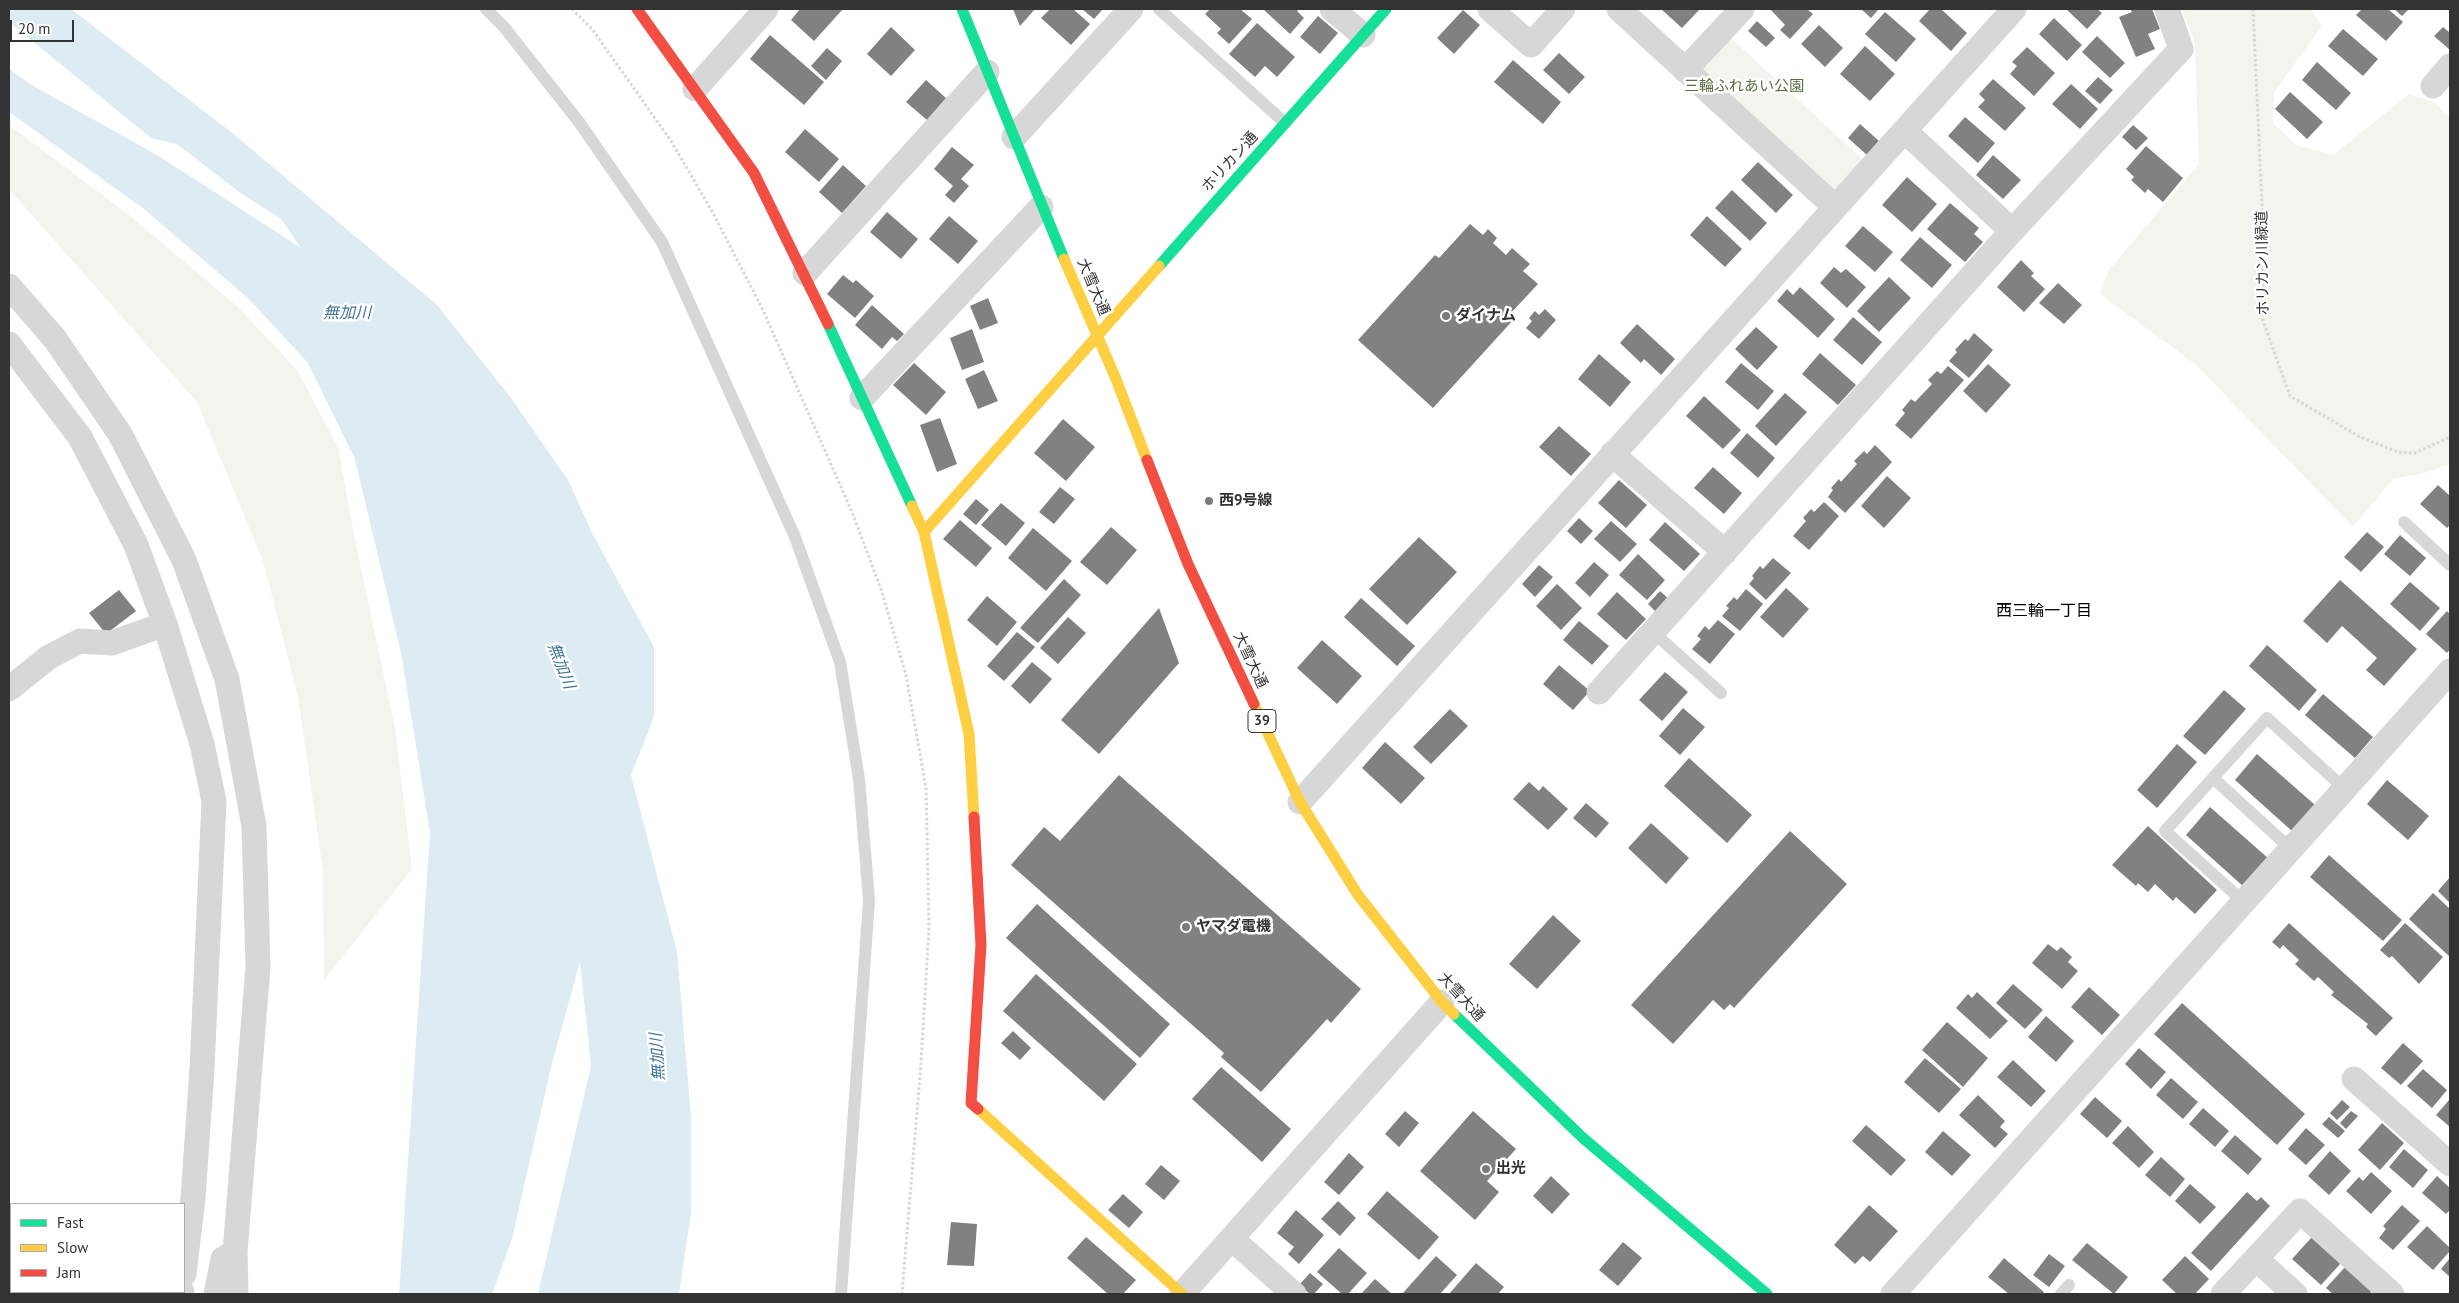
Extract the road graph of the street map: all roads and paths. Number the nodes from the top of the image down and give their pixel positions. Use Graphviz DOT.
graph roads {
  1 [pos="486,9"];
  2 [pos="637,9"];
  3 [pos="766,9"];
  4 [pos="962,9"];
  5 [pos="1131,9"];
  6 [pos="1159,9"];
  7 [pos="1332,9"];
  8 [pos="1386,9"];
  9 [pos="1490,9"];
  10 [pos="1563,9"];
  11 [pos="1620,9"];
  12 [pos="1742,9"];
  13 [pos="2014,9"];
  14 [pos="2167,9"];
  15 [pos="2253,9"];
  16 [pos="1363,35"];
  17 [pos="2450,66"];
  18 [pos="1685,70"];
  19 [pos="987,72"];
  20 [pos="2433,86"];
  21 [pos="695,89"];
  22 [pos="1285,123"];
  23 [pos="1905,131"];
  24 [pos="1014,136"];
  25 [pos="1835,206"];
  26 [pos="1041,207"];
  27 [pos="2012,231"];
  28 [pos="805,273"];
  29 [pos="9,286"];
  30 [pos="1096,334"];
  31 [pos="9,344"];
  32 [pos="862,398"];
  33 [pos="2450,437"];
  34 [pos="1612,454"];
  35 [pos="2404,522"];
  36 [pos="924,532"];
  37 [pos="1725,552"];
  38 [pos="2450,565"];
  39 [pos="165,624"];
  40 [pos="1653,632"];
  41 [pos="2450,671"];
  42 [pos="9,689"];
  43 [pos="1599,692"];
  44 [pos="1721,692"];
  45 [pos="2213,778"];
  46 [pos="2345,790"];
  47 [pos="1300,802"];
  48 [pos="2291,849"];
  49 [pos="2244,902"];
  50 [pos="1442,1002"];
  51 [pos="2354,1079"];
  52 [pos="2450,1164"];
  53 [pos="1232,1238"];
  54 [pos="235,1252"];
  55 [pos="2256,1259"];
  56 [pos="185,1266"];
  57 [pos="216,1294"];
  58 [pos="236,1294"];
  59 [pos="841,1294"];
  60 [pos="1182,1294"];
  61 [pos="1294,1294"];
  62 [pos="1767,1294"];
  63 [pos="1893,1294"];
  64 [pos="2223,1294"];
  65 [pos="2295,1294"];
  66 [pos="2392,1294"];
  1 -- 59 [label="lane"];
  2 -- 21 [label="main road"];
  3 -- 21 [label="street"];
  4 -- 19 [label="main road, 大雪大通 / 39"];
  5 -- 24 [label="street"];
  6 -- 22 [label="lane"];
  7 -- 16 [label="street"];
  8 -- 16 [label="main road, ホリカン通"];
  9 -- 10 [label="street"];
  11 -- 18 [label="street"];
  12 -- 18 [label="street"];
  13 -- 23 [label="street"];
  14 -- 27 [label="street"];
  15 -- 33 [label="path, ホリカン川緑道"];
  16 -- 22 [label="main road, ホリカン通"];
  17 -- 20 [label="street"];
  18 -- 25 [label="street"];
  19 -- 24 [label="main road, 大雪大通 / 39"];
  19 -- 28 [label="street"];
  21 -- 28 [label="main road"];
  22 -- 30 [label="main road, ホリカン通"];
  23 -- 25 [label="street"];
  23 -- 27 [label="street"];
  24 -- 26 [label="main road, 大雪大通 / 39"];
  25 -- 34 [label="street"];
  26 -- 30 [label="main road, 大雪大通 / 39"];
  26 -- 32 [label="street"];
  27 -- 37 [label="street"];
  28 -- 32 [label="main road"];
  29 -- 54 [label="street"];
  30 -- 36 [label="main road"];
  30 -- 47 [label="main road, 大雪大通 / 39"];
  31 -- 39 [label="street"];
  32 -- 36 [label="main road"];
  34 -- 37 [label="street"];
  34 -- 47 [label="street"];
  35 -- 38 [label="lane"];
  36 -- 60 [label="main road"];
  37 -- 40 [label="street"];
  39 -- 42 [label="street"];
  39 -- 56 [label="street"];
  40 -- 43 [label="street"];
  40 -- 44 [label="lane"];
  41 -- 46 [label="street"];
  45 -- 46 [label="lane"];
  45 -- 48 [label="lane"];
  45 -- 49 [label="lane"];
  46 -- 48 [label="street"];
  47 -- 50 [label="main road, 大雪大通 / 39"];
  48 -- 49 [label="street"];
  49 -- 63 [label="street"];
  50 -- 53 [label="street"];
  50 -- 62 [label="main road, 大雪大通 / 39"];
  51 -- 52 [label="street"];
  53 -- 60 [label="street"];
  53 -- 61 [label="street"];
  54 -- 57 [label="street"];
  54 -- 58 [label="street"];
  55 -- 64 [label="street"];
  55 -- 65 [label="street"];
  55 -- 66 [label="street"];
}
